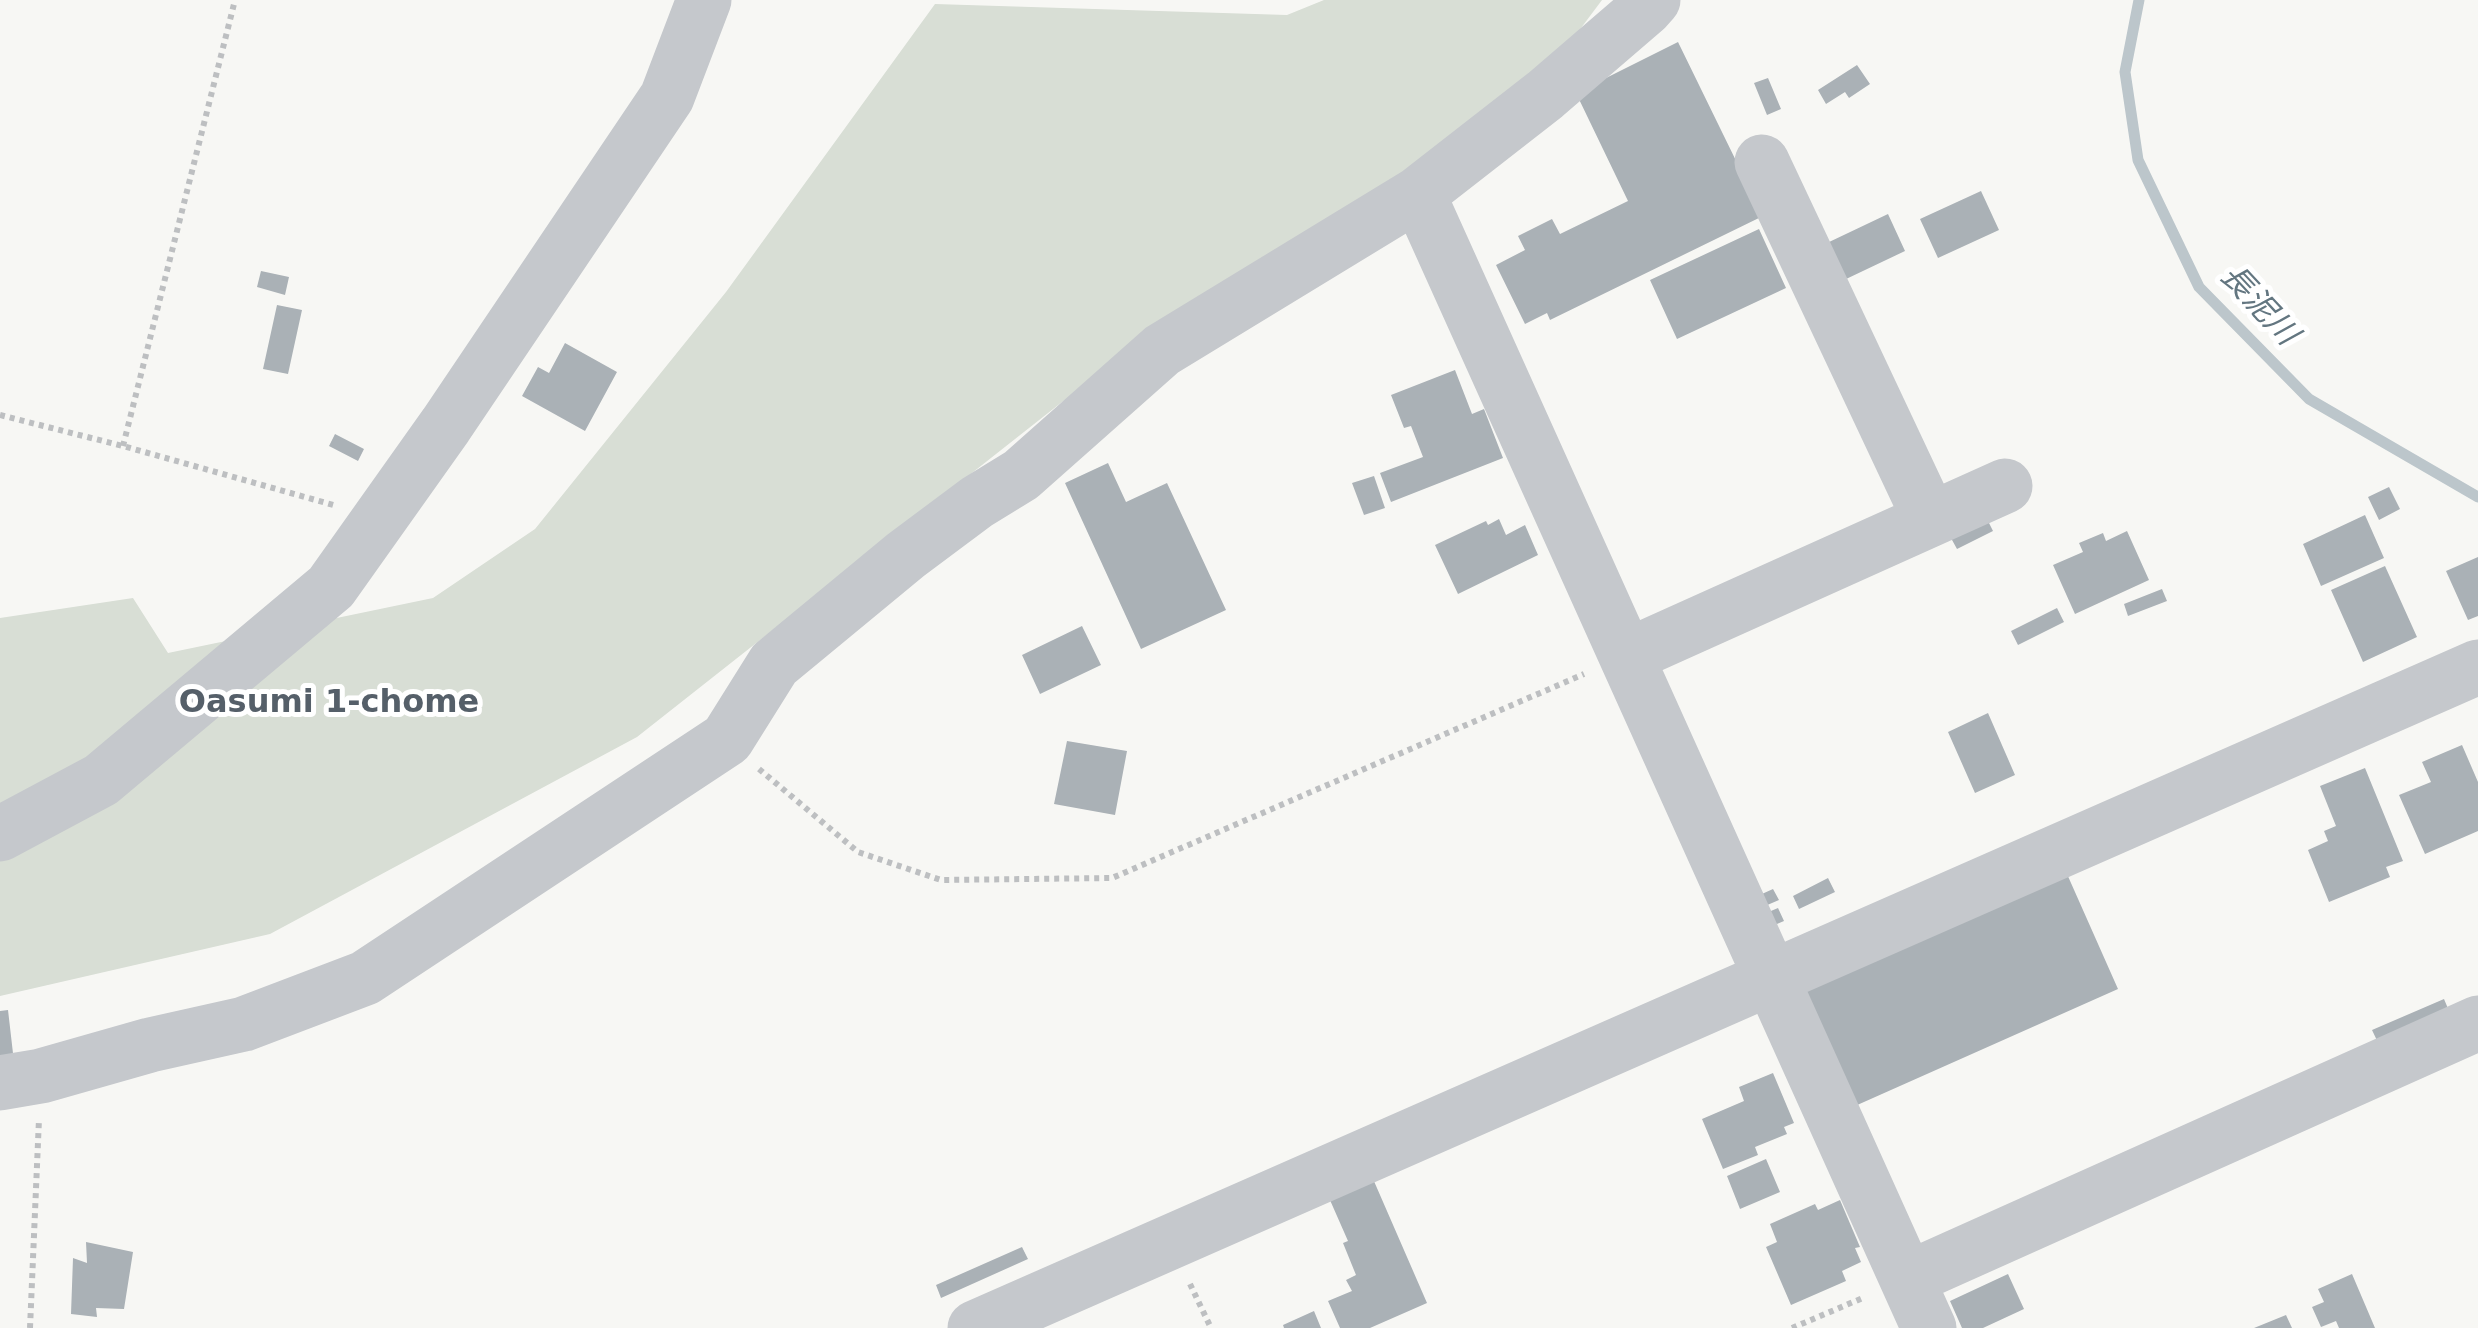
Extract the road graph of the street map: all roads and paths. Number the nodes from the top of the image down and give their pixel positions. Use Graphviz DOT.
graph roads {
  1 [pos="235,0"];
  2 [pos="704,0"];
  3 [pos="1653,0"];
  4 [pos="1762,162"];
  5 [pos="1418,194"];
  6 [pos="0,415"];
  7 [pos="123,446"];
  8 [pos="2005,486"];
  9 [pos="380,518"];
  10 [pos="1930,519"];
  11 [pos="1627,656"];
  12 [pos="2478,667"];
  13 [pos="728,739"];
  14 [pos="0,834"];
  15 [pos="1772,978"];
  16 [pos="2478,1023"];
  17 [pos="20,1080"];
  18 [pos="1907,1279"];
  19 [pos="30,1328"];
  20 [pos="975,1328"];
  21 [pos="1792,1328"];
  22 [pos="1930,1328"];
  1 -- 7 [label="path"];
  2 -- 9 [label="street"];
  3 -- 5 [label="street"];
  4 -- 10 [label="street"];
  5 -- 11 [label="street"];
  5 -- 13 [label="street"];
  6 -- 7 [label="path"];
  7 -- 9 [label="path"];
  8 -- 10 [label="street"];
  9 -- 14 [label="street"];
  10 -- 11 [label="street"];
  11 -- 13 [label="path"];
  11 -- 15 [label="street"];
  12 -- 15 [label="street"];
  13 -- 17 [label="street"];
  15 -- 18 [label="street"];
  15 -- 20 [label="street"];
  16 -- 18 [label="street"];
  17 -- 19 [label="path"];
  18 -- 21 [label="path"];
  18 -- 22 [label="street"];
}
